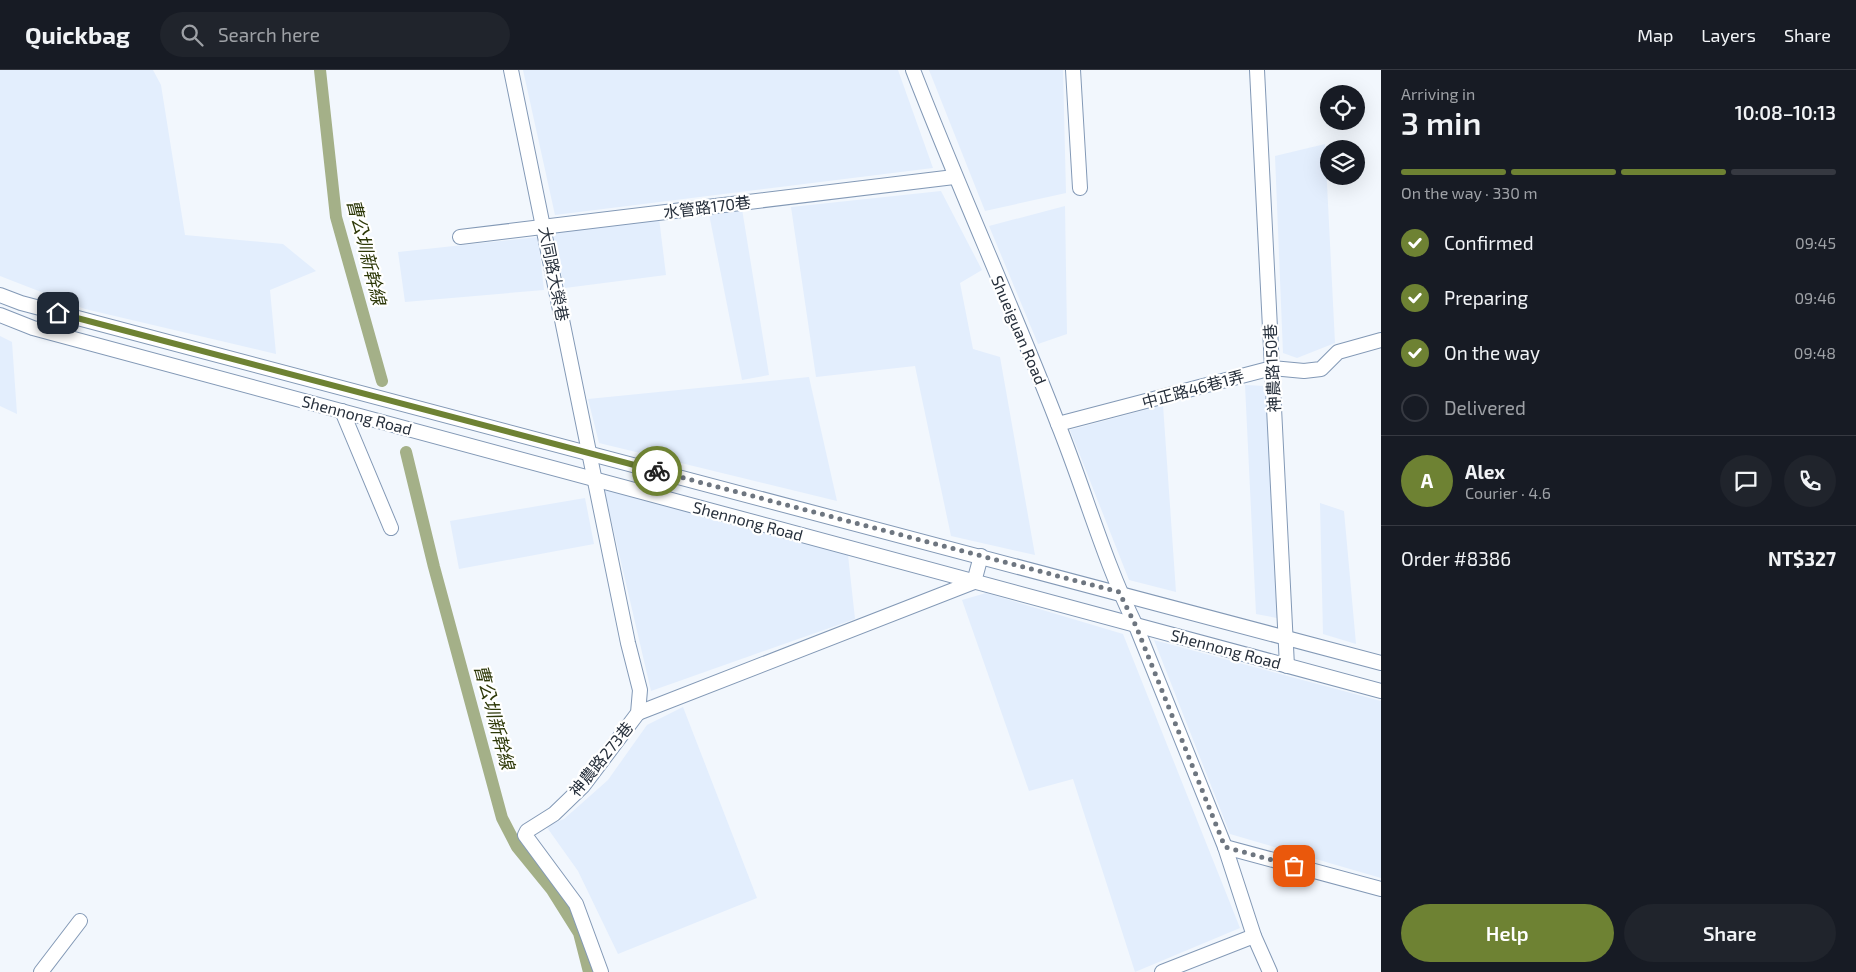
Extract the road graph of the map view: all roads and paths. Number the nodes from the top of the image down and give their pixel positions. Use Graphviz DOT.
graph roads {
  1 [pos="511,70"];
  2 [pos="913,70"];
  3 [pos="1073,70"];
  4 [pos="1257,70"];
  5 [pos="954,177"];
  6 [pos="1080,188"];
  7 [pos="545,227"];
  8 [pos="460,237"];
  9 [pos="0,295"];
  10 [pos="0,315"];
  11 [pos="1381,340"];
  12 [pos="1272,368"];
  13 [pos="342,411"];
  14 [pos="1058,424"];
  15 [pos="589,453"];
  16 [pos="594,480"];
  17 [pos="390,528"];
  18 [pos="981,556"];
  19 [pos="974,582"];
  20 [pos="1119,592"];
  21 [pos="1136,626"];
  22 [pos="1285,637"];
  23 [pos="1381,663"];
  24 [pos="1287,666"];
  25 [pos="1381,691"];
  26 [pos="638,713"];
  27 [pos="1225,847"];
  28 [pos="1381,889"];
  29 [pos="80,921"];
  30 [pos="1254,936"];
  31 [pos="41,972"];
  32 [pos="601,972"];
  33 [pos="1162,972"];
  34 [pos="1270,972"];
  1 -- 7 [label="street, 大同路大榮巷"];
  2 -- 5 [label="street, Shueiguan Road"];
  3 -- 6 [label="street"];
  4 -- 12 [label="street, 神農路150巷"];
  5 -- 7 [label="street, 水管路170巷"];
  5 -- 14 [label="street, Shueiguan Road"];
  7 -- 8 [label="street, 水管路170巷"];
  7 -- 15 [label="street, 大同路大榮巷"];
  9 -- 15 [label="street, Shennong Road"];
  10 -- 13 [label="street, Shennong Road"];
  11 -- 12 [label="street, 中正路46巷1弄"];
  12 -- 14 [label="street, 中正路46巷1弄"];
  12 -- 22 [label="street, 神農路150巷"];
  13 -- 16 [label="street, Shennong Road"];
  13 -- 17 [label="street"];
  14 -- 20 [label="street, Shueiguan Road"];
  15 -- 16 [label="street, 大同路大榮巷"];
  15 -- 18 [label="street, Shennong Road"];
  16 -- 19 [label="street, Shennong Road"];
  16 -- 26 [label="street, 神農路273巷"];
  18 -- 19 [label="street"];
  18 -- 20 [label="street, Shennong Road"];
  19 -- 21 [label="street, Shennong Road"];
  19 -- 26 [label="street"];
  20 -- 21 [label="street, Shueiguan Road"];
  20 -- 22 [label="street, Shennong Road"];
  21 -- 24 [label="street, Shennong Road"];
  21 -- 27 [label="street"];
  22 -- 23 [label="street, Shennong Road"];
  22 -- 24 [label="street, 神農路150巷"];
  24 -- 25 [label="street, Shennong Road"];
  26 -- 32 [label="street, 神農路273巷"];
  27 -- 28 [label="street"];
  27 -- 30 [label="street"];
  29 -- 31 [label="street"];
  30 -- 33 [label="street"];
  30 -- 34 [label="street"];
}
